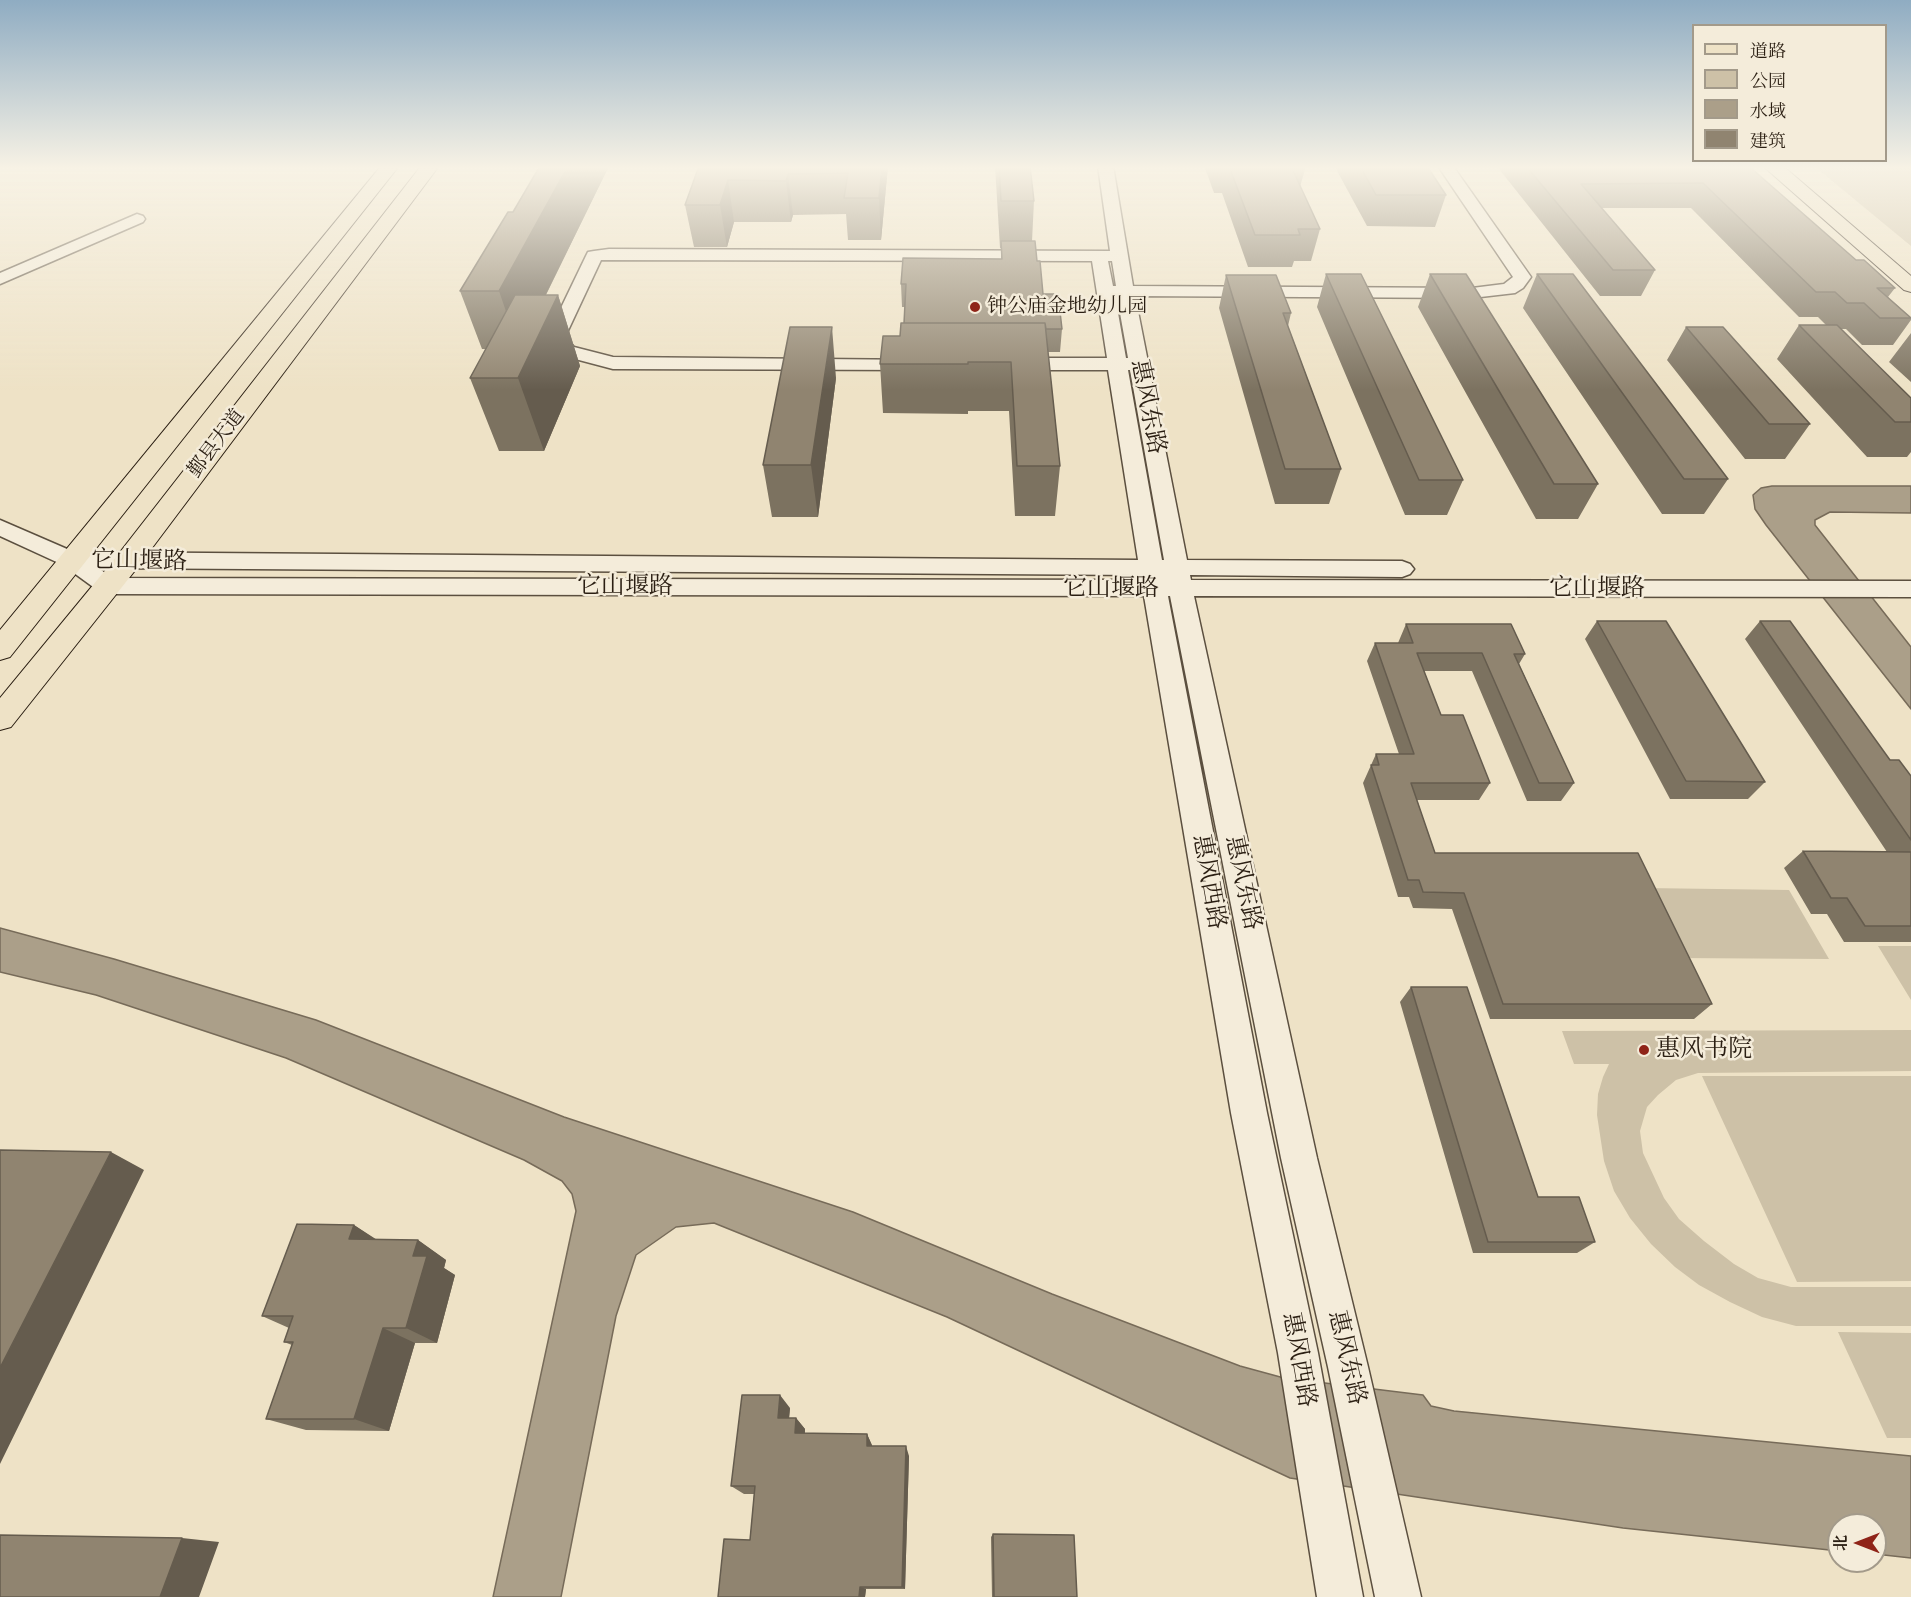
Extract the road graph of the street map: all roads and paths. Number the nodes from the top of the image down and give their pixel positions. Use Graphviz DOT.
graph roads {
  1 [pos="88,241"];
  2 [pos="330,241"];
  3 [pos="373,241"];
  4 [pos="1105,241"];
  5 [pos="1108,241"];
  6 [pos="1497,241"];
  7 [pos="1858,241"];
  8 [pos="1879,241"];
  9 [pos="1109,256"];
  10 [pos="1911,268"];
  11 [pos="0,279"];
  12 [pos="1911,286"];
  13 [pos="1115,291"];
  14 [pos="937,364"];
  15 [pos="997,364"];
  16 [pos="1128,364"];
  17 [pos="0,527"];
  18 [pos="71,560"];
  19 [pos="127,562"];
  20 [pos="1911,572"];
  21 [pos="1166,579"];
  22 [pos="108,586"];
  23 [pos="1911,589"];
  24 [pos="0,650"];
  25 [pos="0,719"];
  26 [pos="1340,1597"];
  27 [pos="1398,1597"];
  1 -- 11 [label="street"];
  2 -- 18 [label="main road, 鄞县大道"];
  3 -- 19 [label="main road, 鄞县大道"];
  4 -- 9 [label="street"];
  5 -- 9 [label="street, 惠风东路"];
  6 -- 13 [label="street"];
  7 -- 12 [label="main road"];
  8 -- 10 [label="main road"];
  9 -- 13 [label="street, 惠风东路"];
  9 -- 14 [label="street"];
  13 -- 16 [label="street, 惠风东路"];
  15 -- 16 [label="street"];
  16 -- 21 [label="street, 惠风东路"];
  17 -- 18 [label="street"];
  18 -- 19 [label="street, 它山堰路"];
  18 -- 22 [label="street, 它山堰路"];
  18 -- 24 [label="main road, 鄞县大道"];
  19 -- 21 [label="street, 它山堰路"];
  19 -- 22 [label="main road, 鄞县大道"];
  20 -- 21 [label="street, 它山堰路"];
  21 -- 22 [label="street, 它山堰路"];
  21 -- 23 [label="street, 它山堰路"];
  21 -- 26 [label="street, 惠风西路"];
  21 -- 27 [label="street, 惠风东路"];
  22 -- 25 [label="main road, 鄞县大道"];
}
